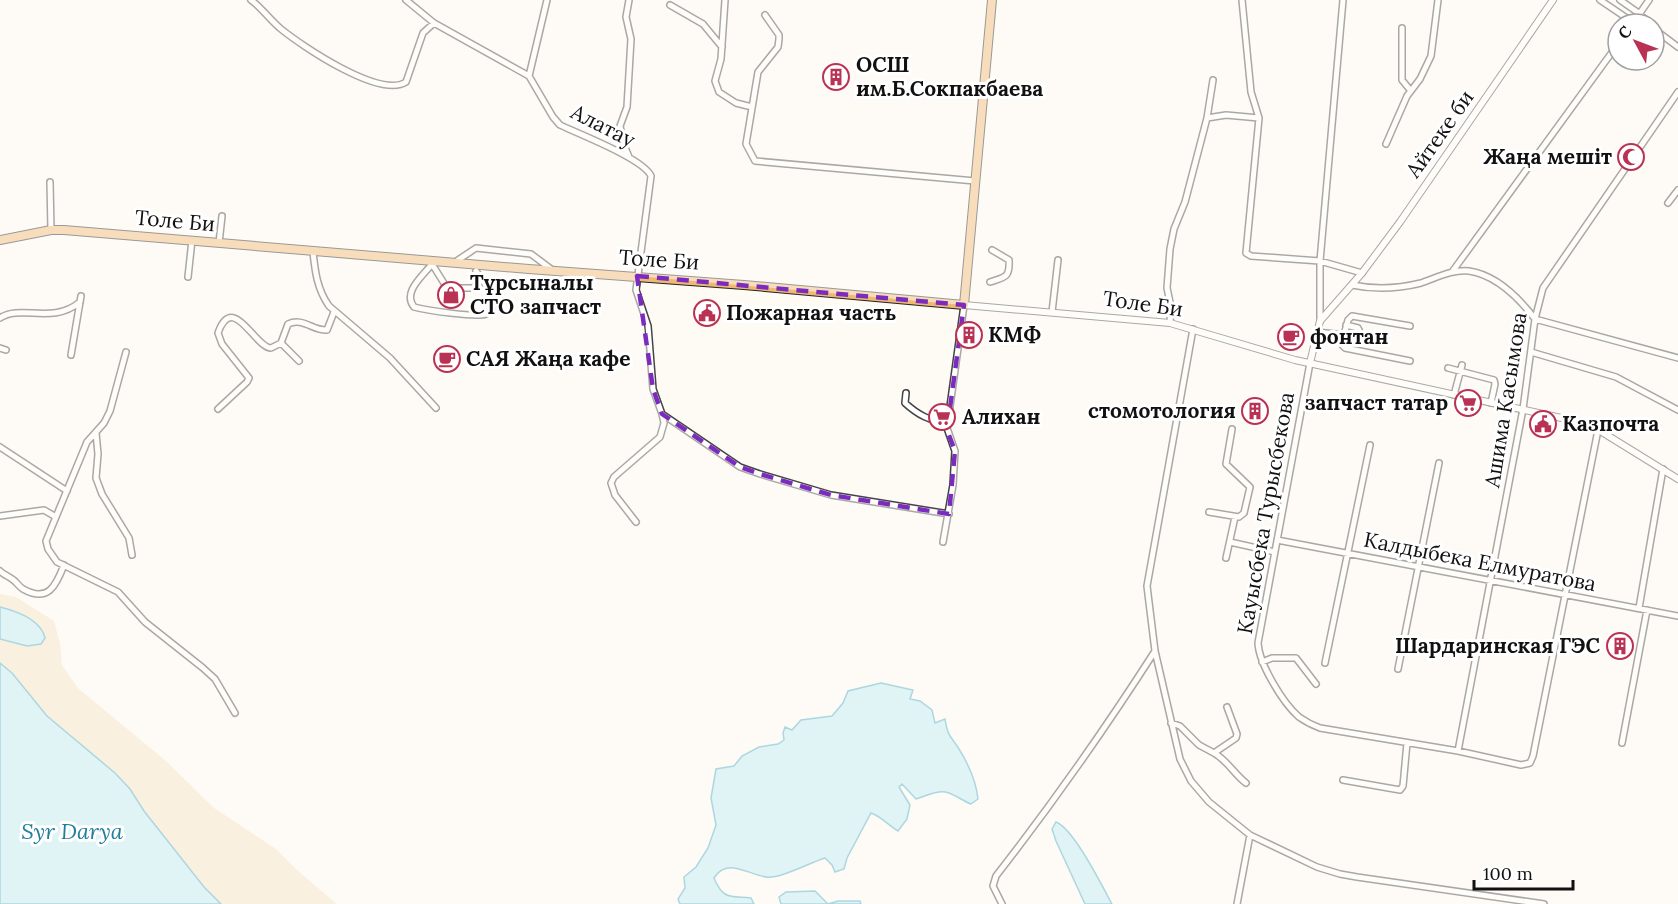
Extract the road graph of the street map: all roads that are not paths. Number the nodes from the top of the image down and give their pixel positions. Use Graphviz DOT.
graph roads {
  1 [pos="250,0"];
  2 [pos="406,0"];
  3 [pos="547,0"];
  4 [pos="629,0"];
  5 [pos="726,0"];
  6 [pos="992,0"];
  7 [pos="1242,0"];
  8 [pos="1343,0"];
  9 [pos="1438,0"];
  10 [pos="1553,0"];
  11 [pos="1600,0"];
  12 [pos="1620,0"];
  13 [pos="670,6"];
  14 [pos="1618,12"];
  15 [pos="1637,12"];
  16 [pos="765,15"];
  17 [pos="434,23"];
  18 [pos="1402,28"];
  19 [pos="722,47"];
  20 [pos="1606,60"];
  21 [pos="529,76"];
  22 [pos="1212,80"];
  23 [pos="1411,91"];
  24 [pos="1678,92"];
  25 [pos="752,107"];
  26 [pos="1207,118"];
  27 [pos="1259,118"];
  28 [pos="1386,144"];
  29 [pos="629,158"];
  30 [pos="975,181"];
  31 [pos="50,182"];
  32 [pos="1678,190"];
  33 [pos="1668,203"];
  34 [pos="222,216"];
  35 [pos="51,230"];
  36 [pos="0,240"];
  37 [pos="192,240"];
  38 [pos="219,243"];
  39 [pos="992,250"];
  40 [pos="313,252"];
  41 [pos="1058,260"];
  42 [pos="1320,261"];
  43 [pos="431,262"];
  44 [pos="455,262"];
  45 [pos="477,268"];
  46 [pos="553,271"];
  47 [pos="1452,272"];
  48 [pos="1362,273"];
  49 [pos="637,276"];
  50 [pos="188,277"];
  51 [pos="990,282"];
  52 [pos="1352,285"];
  53 [pos="964,305"];
  54 [pos="334,312"];
  55 [pos="1052,312"];
  56 [pos="0,318"];
  57 [pos="1535,319"];
  58 [pos="1320,321"];
  59 [pos="1170,323"];
  60 [pos="1346,325"];
  61 [pos="1410,326"];
  62 [pos="1193,329"];
  63 [pos="1317,332"];
  64 [pos="1343,338"];
  65 [pos="281,343"];
  66 [pos="126,351"];
  67 [pos="1531,352"];
  68 [pos="71,355"];
  69 [pos="1678,358"];
  70 [pos="300,361"];
  71 [pos="1410,361"];
  72 [pos="1313,364"];
  73 [pos="1448,368"];
  74 [pos="1462,368"];
  75 [pos="906,393"];
  76 [pos="1454,395"];
  77 [pos="1491,403"];
  78 [pos="218,408"];
  79 [pos="436,408"];
  80 [pos="1523,409"];
  81 [pos="1678,410"];
  82 [pos="662,414"];
  83 [pos="948,423"];
  84 [pos="1232,429"];
  85 [pos="1598,430"];
  86 [pos="96,433"];
  87 [pos="1371,445"];
  88 [pos="0,447"];
  89 [pos="1439,463"];
  90 [pos="1663,469"];
  91 [pos="1678,480"];
  92 [pos="67,491"];
  93 [pos="60,508"];
  94 [pos="44,510"];
  95 [pos="1209,512"];
  96 [pos="949,514"];
  97 [pos="0,516"];
  98 [pos="56,517"];
  99 [pos="1235,517"];
  100 [pos="636,522"];
  101 [pos="1277,540"];
  102 [pos="943,542"];
  103 [pos="1230,542"];
  104 [pos="1275,552"];
  105 [pos="1348,553"];
  106 [pos="132,555"];
  107 [pos="1226,558"];
  108 [pos="64,565"];
  109 [pos="1418,567"];
  110 [pos="0,571"];
  111 [pos="1492,580"];
  112 [pos="1565,595"];
  113 [pos="1639,608"];
  114 [pos="1647,610"];
  115 [pos="1678,616"];
  116 [pos="1155,651"];
  117 [pos="1262,662"];
  118 [pos="1325,663"];
  119 [pos="1398,669"];
  120 [pos="1316,684"];
  121 [pos="1227,707"];
  122 [pos="235,713"];
  123 [pos="1171,723"];
  124 [pos="1407,742"];
  125 [pos="1622,743"];
  126 [pos="1458,751"];
  127 [pos="1214,753"];
  128 [pos="1343,780"];
  129 [pos="1246,783"];
  130 [pos="1250,835"];
  131 [pos="1002,904"];
  132 [pos="1237,904"];
  133 [pos="1544,904"];
  1 -- 17 [label="street"];
  2 -- 17 [label="street"];
  3 -- 21 [label="street"];
  4 -- 29 [label="street"];
  5 -- 19 [label="street"];
  6 -- 30 [label="main road"];
  7 -- 27 [label="street"];
  8 -- 42 [label="street"];
  9 -- 23 [label="street"];
  10 -- 48 [label="street, Айтеке би"];
  11 -- 14 [label="street"];
  12 -- 15 [label="street"];
  13 -- 19 [label="street"];
  16 -- 25 [label="street"];
  17 -- 21 [label="street"];
  18 -- 23 [label="street"];
  19 -- 25 [label="street"];
  20 -- 47 [label="street"];
  21 -- 29 [label="street, Алатау"];
  22 -- 26 [label="street"];
  23 -- 28 [label="street"];
  24 -- 57 [label="street, Ашима Касымова"];
  25 -- 30 [label="street"];
  26 -- 27 [label="street"];
  26 -- 59 [label="street"];
  27 -- 42 [label="street"];
  29 -- 49 [label="street, Алатау"];
  30 -- 53 [label="main road"];
  31 -- 35 [label="street"];
  32 -- 33 [label="street"];
  34 -- 38 [label="street"];
  35 -- 36 [label="main road, Толе Би"];
  35 -- 37 [label="main road, Толе Би"];
  37 -- 38 [label="main road, Толе Би"];
  37 -- 50 [label="street"];
  38 -- 40 [label="main road, Толе Би"];
  39 -- 51 [label="street"];
  40 -- 43 [label="main road, Толе Би"];
  40 -- 54 [label="street"];
  41 -- 55 [label="street"];
  42 -- 48 [label="street"];
  42 -- 58 [label="street"];
  43 -- 44 [label="main road, Толе Би"];
  43 -- 45 [label="street"];
  43 -- 45 [label="street"];
  44 -- 45 [label="main road, Толе Би"];
  44 -- 46 [label="street"];
  45 -- 46 [label="main road, Толе Би"];
  46 -- 49 [label="main road, Толе Би"];
  47 -- 52 [label="street"];
  47 -- 57 [label="street"];
  48 -- 52 [label="street, Айтеке би"];
  49 -- 53 [label="main road, Толе Би"];
  49 -- 82 [label="street"];
  52 -- 58 [label="street, Айтеке би"];
  53 -- 55 [label="street, Толе Би"];
  53 -- 83 [label="street"];
  54 -- 65 [label="street"];
  54 -- 79 [label="street"];
  55 -- 59 [label="street, Толе Би"];
  56 -- 68 [label="street"];
  57 -- 67 [label="street, Ашима Касымова"];
  57 -- 69 [label="street"];
  58 -- 63 [label="street"];
  59 -- 62 [label="street, Толе Би"];
  60 -- 61 [label="street"];
  60 -- 64 [label="street"];
  60 -- 64 [label="street"];
  62 -- 72 [label="street, Толе Би"];
  62 -- 116 [label="street"];
  63 -- 64 [label="street"];
  63 -- 72 [label="street"];
  64 -- 71 [label="street"];
  65 -- 70 [label="street"];
  65 -- 78 [label="street"];
  66 -- 86 [label="street"];
  67 -- 80 [label="street, Ашима Касымова"];
  67 -- 81 [label="street"];
  72 -- 76 [label="street, Толе Би"];
  72 -- 101 [label="street, Кауысбека Турысбекова"];
  73 -- 74 [label="street"];
  74 -- 76 [label="street"];
  74 -- 77 [label="street"];
  75 -- 83 [label="street"];
  76 -- 77 [label="street, Толе Би"];
  77 -- 80 [label="street, Толе Би"];
  80 -- 85 [label="street, Толе Би"];
  80 -- 111 [label="street, Ашима Касымова"];
  82 -- 96 [label="street"];
  82 -- 100 [label="street"];
  83 -- 96 [label="street"];
  84 -- 99 [label="street"];
  85 -- 90 [label="street, Толе Би"];
  85 -- 112 [label="street"];
  86 -- 92 [label="street"];
  86 -- 106 [label="street"];
  87 -- 105 [label="street"];
  88 -- 92 [label="street"];
  89 -- 109 [label="street"];
  90 -- 91 [label="street, Толе Би"];
  90 -- 113 [label="street"];
  92 -- 93 [label="street"];
  93 -- 94 [label="street"];
  93 -- 98 [label="street"];
  94 -- 97 [label="street"];
  94 -- 98 [label="street"];
  95 -- 99 [label="street"];
  96 -- 102 [label="street"];
  98 -- 108 [label="street"];
  99 -- 103 [label="street"];
  101 -- 104 [label="street, Кауысбека Турысбекова"];
  101 -- 105 [label="street, Калдыбека Елмуратова"];
  103 -- 104 [label="street"];
  103 -- 107 [label="street"];
  104 -- 117 [label="street, Кауысбека Турысбекова"];
  105 -- 109 [label="street, Калдыбека Елмуратова"];
  105 -- 118 [label="street"];
  108 -- 110 [label="street"];
  108 -- 122 [label="street"];
  109 -- 111 [label="street, Калдыбека Елмуратова"];
  109 -- 119 [label="street"];
  111 -- 112 [label="street, Калдыбека Елмуратова"];
  111 -- 126 [label="street, Ашима Касымова"];
  112 -- 113 [label="street, Калдыбека Елмуратова"];
  112 -- 126 [label="street, Кауысбека Турысбекова"];
  113 -- 114 [label="street, Калдыбека Елмуратова"];
  114 -- 115 [label="street, Калдыбека Елмуратова"];
  114 -- 125 [label="street"];
  116 -- 123 [label="street"];
  116 -- 131 [label="street"];
  117 -- 120 [label="street"];
  117 -- 124 [label="street, Кауысбека Турысбекова"];
  121 -- 127 [label="street"];
  123 -- 127 [label="street"];
  123 -- 130 [label="street"];
  124 -- 126 [label="street, Кауысбека Турысбекова"];
  124 -- 128 [label="street"];
  127 -- 129 [label="street"];
  130 -- 132 [label="street"];
  130 -- 133 [label="street"];
}
